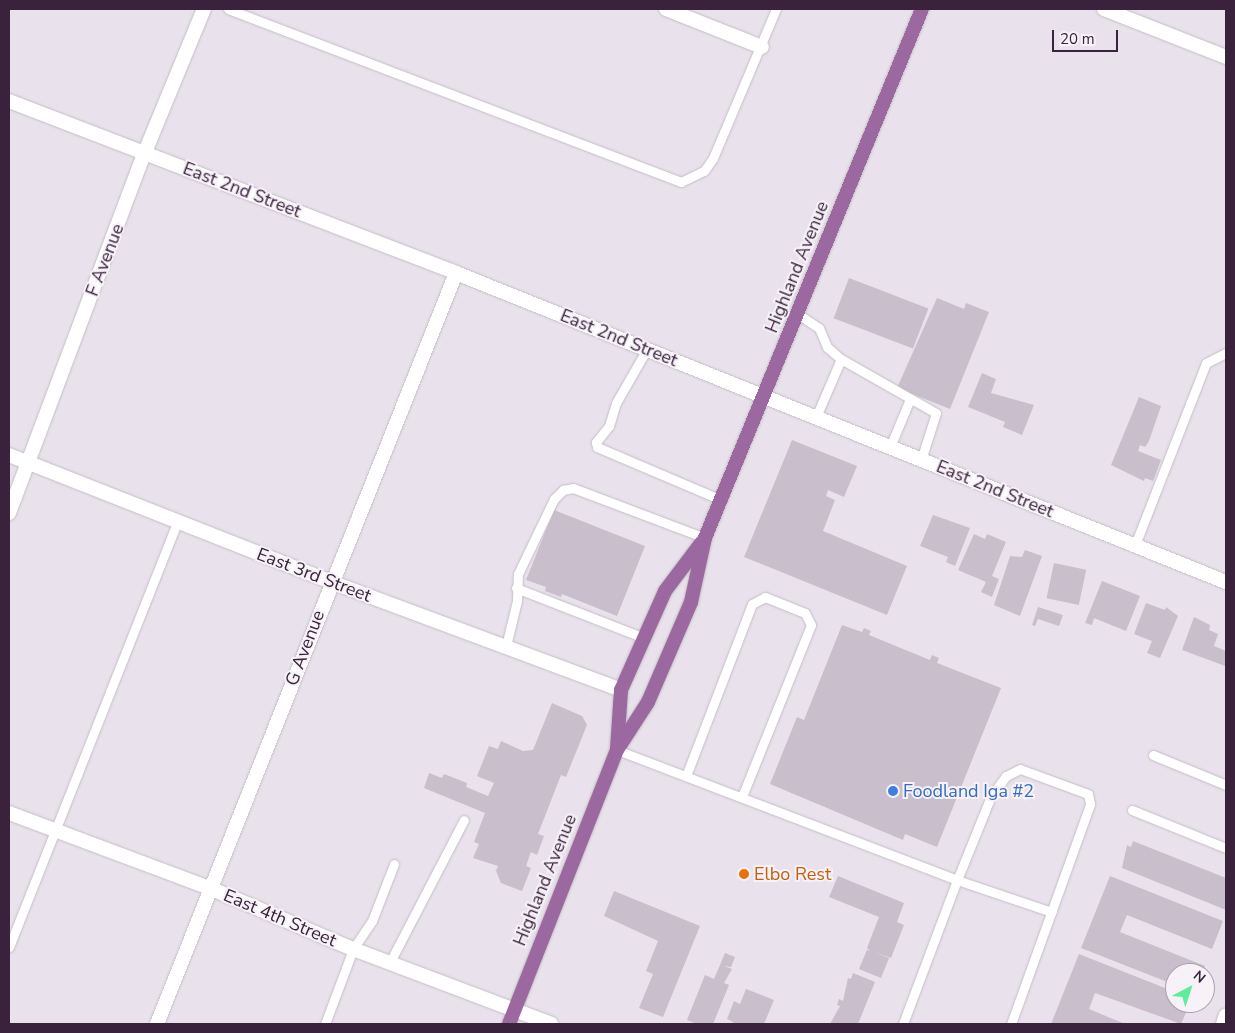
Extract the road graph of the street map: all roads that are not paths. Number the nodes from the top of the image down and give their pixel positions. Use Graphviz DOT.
graph roads {
  1 [pos="204,9"];
  2 [pos="228,9"];
  3 [pos="666,9"];
  4 [pos="776,9"];
  5 [pos="922,9"];
  6 [pos="1104,9"];
  7 [pos="762,47"];
  8 [pos="1226,58"];
  9 [pos="9,101"];
  10 [pos="145,152"];
  11 [pos="456,273"];
  12 [pos="798,314"];
  13 [pos="647,349"];
  14 [pos="1226,353"];
  15 [pos="841,358"];
  16 [pos="766,397"];
  17 [pos="910,399"];
  18 [pos="816,417"];
  19 [pos="890,447"];
  20 [pos="9,455"];
  21 [pos="921,460"];
  22 [pos="29,463"];
  23 [pos="721,500"];
  24 [pos="9,513"];
  25 [pos="177,522"];
  26 [pos="705,538"];
  27 [pos="1135,545"];
  28 [pos="331,582"];
  29 [pos="1226,582"];
  30 [pos="516,588"];
  31 [pos="644,638"];
  32 [pos="506,646"];
  33 [pos="621,690"];
  34 [pos="618,750"];
  35 [pos="1153,755"];
  36 [pos="686,776"];
  37 [pos="1226,785"];
  38 [pos="742,797"];
  39 [pos="1132,810"];
  40 [pos="9,812"];
  41 [pos="464,820"];
  42 [pos="54,830"];
  43 [pos="1226,848"];
  44 [pos="394,864"];
  45 [pos="957,880"];
  46 [pos="212,889"];
  47 [pos="1052,912"];
  48 [pos="9,947"];
  49 [pos="353,949"];
  50 [pos="390,962"];
  51 [pos="514,1010"];
  52 [pos="1226,1015"];
  53 [pos="157,1024"];
  54 [pos="325,1024"];
  55 [pos="509,1024"];
  56 [pos="551,1024"];
  57 [pos="903,1024"];
  58 [pos="1011,1024"];
  59 [pos="1223,1024"];
  1 -- 10 [label="street, F Avenue"];
  2 -- 7 [label="lane"];
  3 -- 7 [label="street"];
  4 -- 7 [label="lane"];
  5 -- 12 [label="main road, Highland Avenue"];
  6 -- 8 [label="street"];
  9 -- 10 [label="street, East 2nd Street"];
  10 -- 11 [label="street, East 2nd Street"];
  10 -- 22 [label="street, F Avenue"];
  11 -- 13 [label="street, East 2nd Street"];
  11 -- 28 [label="street, G Avenue"];
  12 -- 15 [label="lane"];
  12 -- 16 [label="main road, Highland Avenue"];
  13 -- 16 [label="street, East 2nd Street"];
  13 -- 23 [label="lane"];
  14 -- 27 [label="lane"];
  15 -- 17 [label="lane"];
  15 -- 18 [label="lane"];
  16 -- 18 [label="street, East 2nd Street"];
  16 -- 23 [label="main road, Highland Avenue"];
  17 -- 19 [label="lane"];
  17 -- 21 [label="lane"];
  18 -- 19 [label="street, East 2nd Street"];
  19 -- 21 [label="street, East 2nd Street"];
  20 -- 22 [label="street, East 3rd Street"];
  21 -- 27 [label="street, East 2nd Street"];
  22 -- 24 [label="street, F Avenue"];
  22 -- 25 [label="street, East 3rd Street"];
  23 -- 26 [label="main road, Highland Avenue"];
  25 -- 28 [label="street, East 3rd Street"];
  25 -- 42 [label="lane"];
  26 -- 30 [label="lane"];
  26 -- 31 [label="main road, Highland Avenue"];
  26 -- 34 [label="main road, Highland Avenue"];
  27 -- 29 [label="street, East 2nd Street"];
  28 -- 32 [label="street, East 3rd Street"];
  28 -- 46 [label="street, G Avenue"];
  30 -- 31 [label="lane"];
  30 -- 32 [label="lane"];
  31 -- 33 [label="main road, Highland Avenue"];
  32 -- 33 [label="street, East 3rd Street"];
  33 -- 34 [label="main road, Highland Avenue"];
  34 -- 36 [label="lane"];
  34 -- 51 [label="main road, Highland Avenue"];
  35 -- 37 [label="lane"];
  36 -- 38 [label="lane"];
  36 -- 38 [label="lane"];
  38 -- 45 [label="lane"];
  39 -- 43 [label="lane"];
  40 -- 42 [label="street, East 4th Street"];
  41 -- 50 [label="lane"];
  42 -- 46 [label="street, East 4th Street"];
  42 -- 48 [label="lane"];
  44 -- 49 [label="lane"];
  45 -- 47 [label="lane"];
  45 -- 47 [label="lane"];
  45 -- 57 [label="lane"];
  46 -- 49 [label="street, East 4th Street"];
  46 -- 53 [label="street, G Avenue"];
  47 -- 58 [label="lane"];
  49 -- 50 [label="street, East 4th Street"];
  49 -- 54 [label="lane"];
  50 -- 51 [label="street, East 4th Street"];
  51 -- 55 [label="main road, Highland Avenue"];
  51 -- 56 [label="street, East 4th Street"];
  52 -- 59 [label="street"];
}
